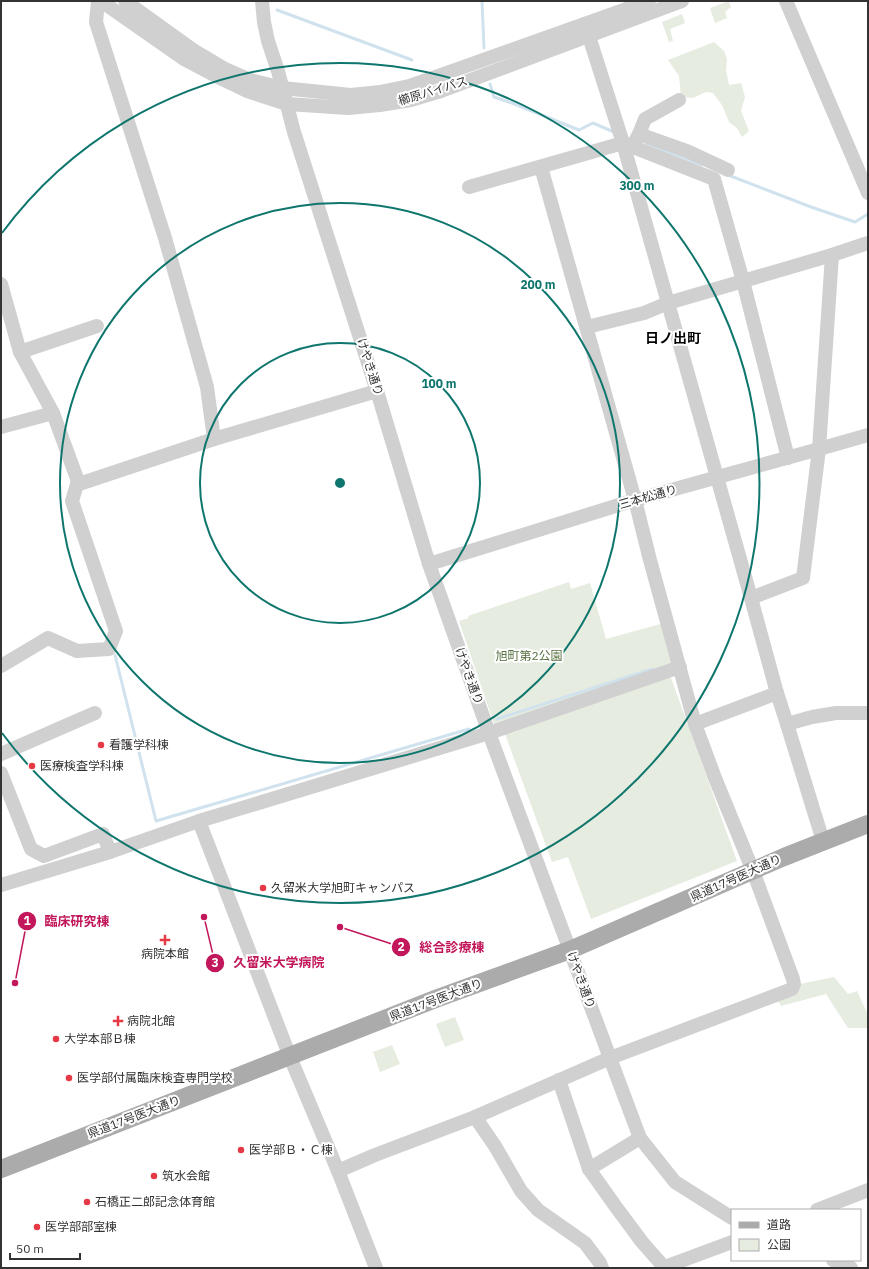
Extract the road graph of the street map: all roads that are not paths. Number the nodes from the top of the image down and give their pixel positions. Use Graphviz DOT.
graph roads {
  1 [pos="98,1"];
  2 [pos="101,1"];
  3 [pos="125,1"];
  4 [pos="262,1"];
  5 [pos="649,1"];
  6 [pos="682,1"];
  7 [pos="786,1"];
  8 [pos="587,30"];
  9 [pos="282,88"];
  10 [pos="679,100"];
  11 [pos="287,104"];
  12 [pos="639,134"];
  13 [pos="628,145"];
  14 [pos="541,167"];
  15 [pos="728,170"];
  16 [pos="864,171"];
  17 [pos="469,187"];
  18 [pos="868,193"];
  19 [pos="868,243"];
  20 [pos="832,255"];
  21 [pos="743,281"];
  22 [pos="1,284"];
  23 [pos="668,303"];
  24 [pos="97,326"];
  25 [pos="587,327"];
  26 [pos="20,352"];
  27 [pos="378,391"];
  28 [pos="54,413"];
  29 [pos="1,427"];
  30 [pos="868,435"];
  31 [pos="214,439"];
  32 [pos="819,450"];
  33 [pos="788,458"];
  34 [pos="717,477"];
  35 [pos="78,480"];
  36 [pos="635,500"];
  37 [pos="429,564"];
  38 [pos="751,598"];
  39 [pos="1,666"];
  40 [pos="680,667"];
  41 [pos="777,693"];
  42 [pos="95,713"];
  43 [pos="868,713"];
  44 [pos="695,724"];
  45 [pos="787,724"];
  46 [pos="489,733"];
  47 [pos="1,754"];
  48 [pos="1,772"];
  49 [pos="199,821"];
  50 [pos="868,824"];
  51 [pos="823,841"];
  52 [pos="110,852"];
  53 [pos="753,871"];
  54 [pos="1,885"];
  55 [pos="570,950"];
  56 [pos="290,1057"];
  57 [pos="610,1058"];
  58 [pos="559,1080"];
  59 [pos="475,1117"];
  60 [pos="640,1138"];
  61 [pos="589,1168"];
  62 [pos="1,1169"];
  63 [pos="338,1171"];
  64 [pos="868,1190"];
  65 [pos="820,1209"];
  66 [pos="731,1217"];
  67 [pos="731,1242"];
  68 [pos="835,1261"];
  69 [pos="376,1268"];
  70 [pos="602,1268"];
  71 [pos="663,1268"];
  72 [pos="851,1268"];
  1 -- 31 [label="street"];
  2 -- 11 [label="street, 櫛原バイパス"];
  3 -- 9 [label="street, 櫛原バイパス"];
  4 -- 9 [label="street, けやき通り"];
  5 -- 8 [label="street, 櫛原バイパス"];
  6 -- 8 [label="street, 櫛原バイパス"];
  7 -- 16 [label="street"];
  8 -- 9 [label="street, 櫛原バイパス"];
  8 -- 11 [label="street, 櫛原バイパス"];
  8 -- 13 [label="street"];
  9 -- 11 [label="street, けやき通り"];
  10 -- 12 [label="street"];
  11 -- 27 [label="street, けやき通り"];
  12 -- 13 [label="street"];
  12 -- 15 [label="street"];
  13 -- 14 [label="street"];
  13 -- 21 [label="street"];
  13 -- 23 [label="street"];
  14 -- 17 [label="street"];
  14 -- 25 [label="street"];
  16 -- 18 [label="street"];
  19 -- 20 [label="street"];
  20 -- 21 [label="street"];
  20 -- 32 [label="street"];
  21 -- 23 [label="street"];
  21 -- 33 [label="street"];
  22 -- 26 [label="street"];
  23 -- 25 [label="street"];
  23 -- 34 [label="street"];
  24 -- 26 [label="street"];
  25 -- 36 [label="street"];
  26 -- 28 [label="street"];
  27 -- 31 [label="street"];
  27 -- 37 [label="street, けやき通り"];
  28 -- 29 [label="street"];
  28 -- 35 [label="street"];
  30 -- 32 [label="street, 三本松通り"];
  31 -- 35 [label="street"];
  32 -- 33 [label="street, 三本松通り"];
  32 -- 38 [label="street"];
  33 -- 34 [label="street, 三本松通り"];
  34 -- 36 [label="street, 三本松通り"];
  34 -- 38 [label="street"];
  35 -- 39 [label="street"];
  36 -- 37 [label="street, 三本松通り"];
  36 -- 40 [label="street"];
  37 -- 46 [label="street, けやき通り"];
  38 -- 41 [label="street"];
  40 -- 44 [label="street"];
  40 -- 46 [label="street"];
  41 -- 44 [label="street"];
  41 -- 45 [label="street"];
  42 -- 47 [label="street"];
  43 -- 45 [label="street"];
  44 -- 53 [label="street"];
  45 -- 51 [label="street"];
  46 -- 49 [label="street"];
  46 -- 55 [label="street, けやき通り"];
  48 -- 52 [label="street"];
  49 -- 52 [label="street"];
  49 -- 56 [label="street"];
  50 -- 51 [label="main road, 県道17号医大通り"];
  51 -- 53 [label="main road, 県道17号医大通り"];
  52 -- 54 [label="street"];
  53 -- 55 [label="main road, 県道17号医大通り"];
  53 -- 57 [label="street"];
  55 -- 56 [label="main road, 県道17号医大通り"];
  55 -- 57 [label="street, けやき通り"];
  56 -- 62 [label="main road, 県道17号医大通り"];
  56 -- 63 [label="street"];
  57 -- 58 [label="street"];
  57 -- 60 [label="street, けやき通り"];
  58 -- 59 [label="street"];
  58 -- 61 [label="street"];
  59 -- 63 [label="street"];
  59 -- 70 [label="street"];
  60 -- 61 [label="street"];
  60 -- 66 [label="street, けやき通り"];
  61 -- 71 [label="street"];
  63 -- 69 [label="street"];
  64 -- 65 [label="street"];
  67 -- 71 [label="street"];
  68 -- 72 [label="street"];
}
